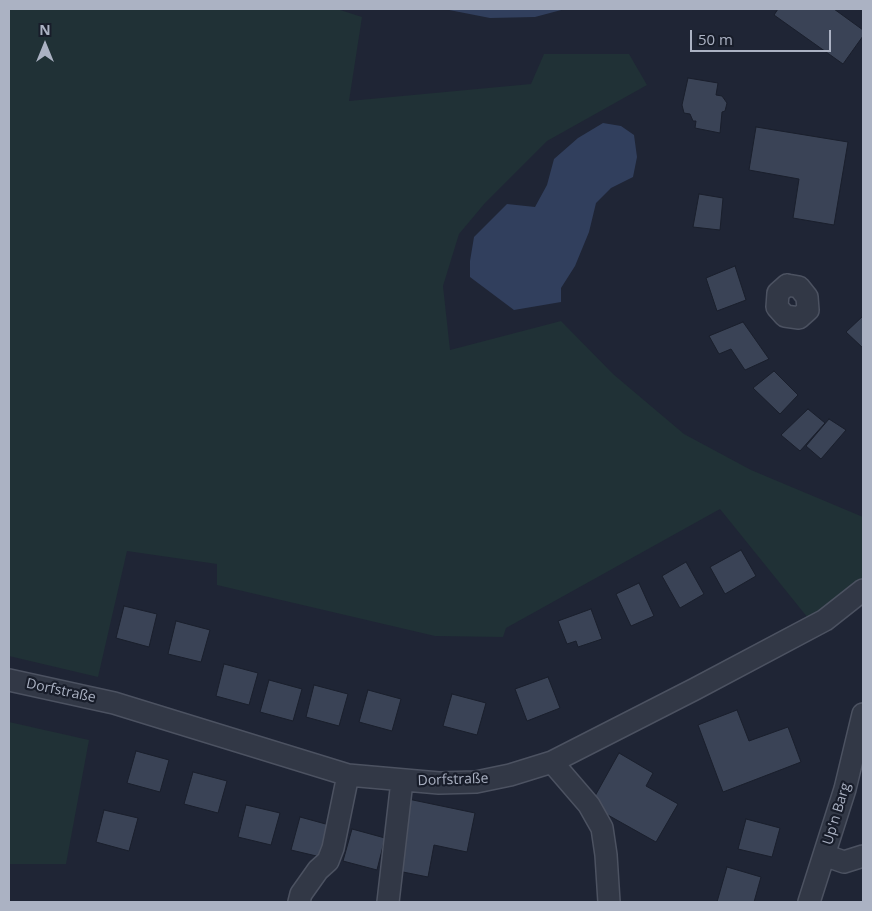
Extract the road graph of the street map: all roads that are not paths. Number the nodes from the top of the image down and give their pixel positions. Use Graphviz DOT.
graph roads {
  1 [pos="862,595"];
  2 [pos="9,680"];
  3 [pos="863,714"];
  4 [pos="552,762"];
  5 [pos="348,775"];
  6 [pos="402,781"];
  7 [pos="824,855"];
  8 [pos="863,856"];
  9 [pos="298,902"];
  10 [pos="388,902"];
  11 [pos="609,902"];
  12 [pos="809,902"];
  1 -- 4 [label="street, Dorfstraße"];
  2 -- 5 [label="street, Dorfstraße"];
  3 -- 7 [label="street, Up'n Barg"];
  4 -- 6 [label="street, Dorfstraße"];
  4 -- 11 [label="street"];
  5 -- 6 [label="street, Dorfstraße"];
  5 -- 9 [label="street"];
  6 -- 10 [label="street"];
  7 -- 8 [label="street, Up'n Barg"];
  7 -- 12 [label="street, Up'n Barg"];
}
